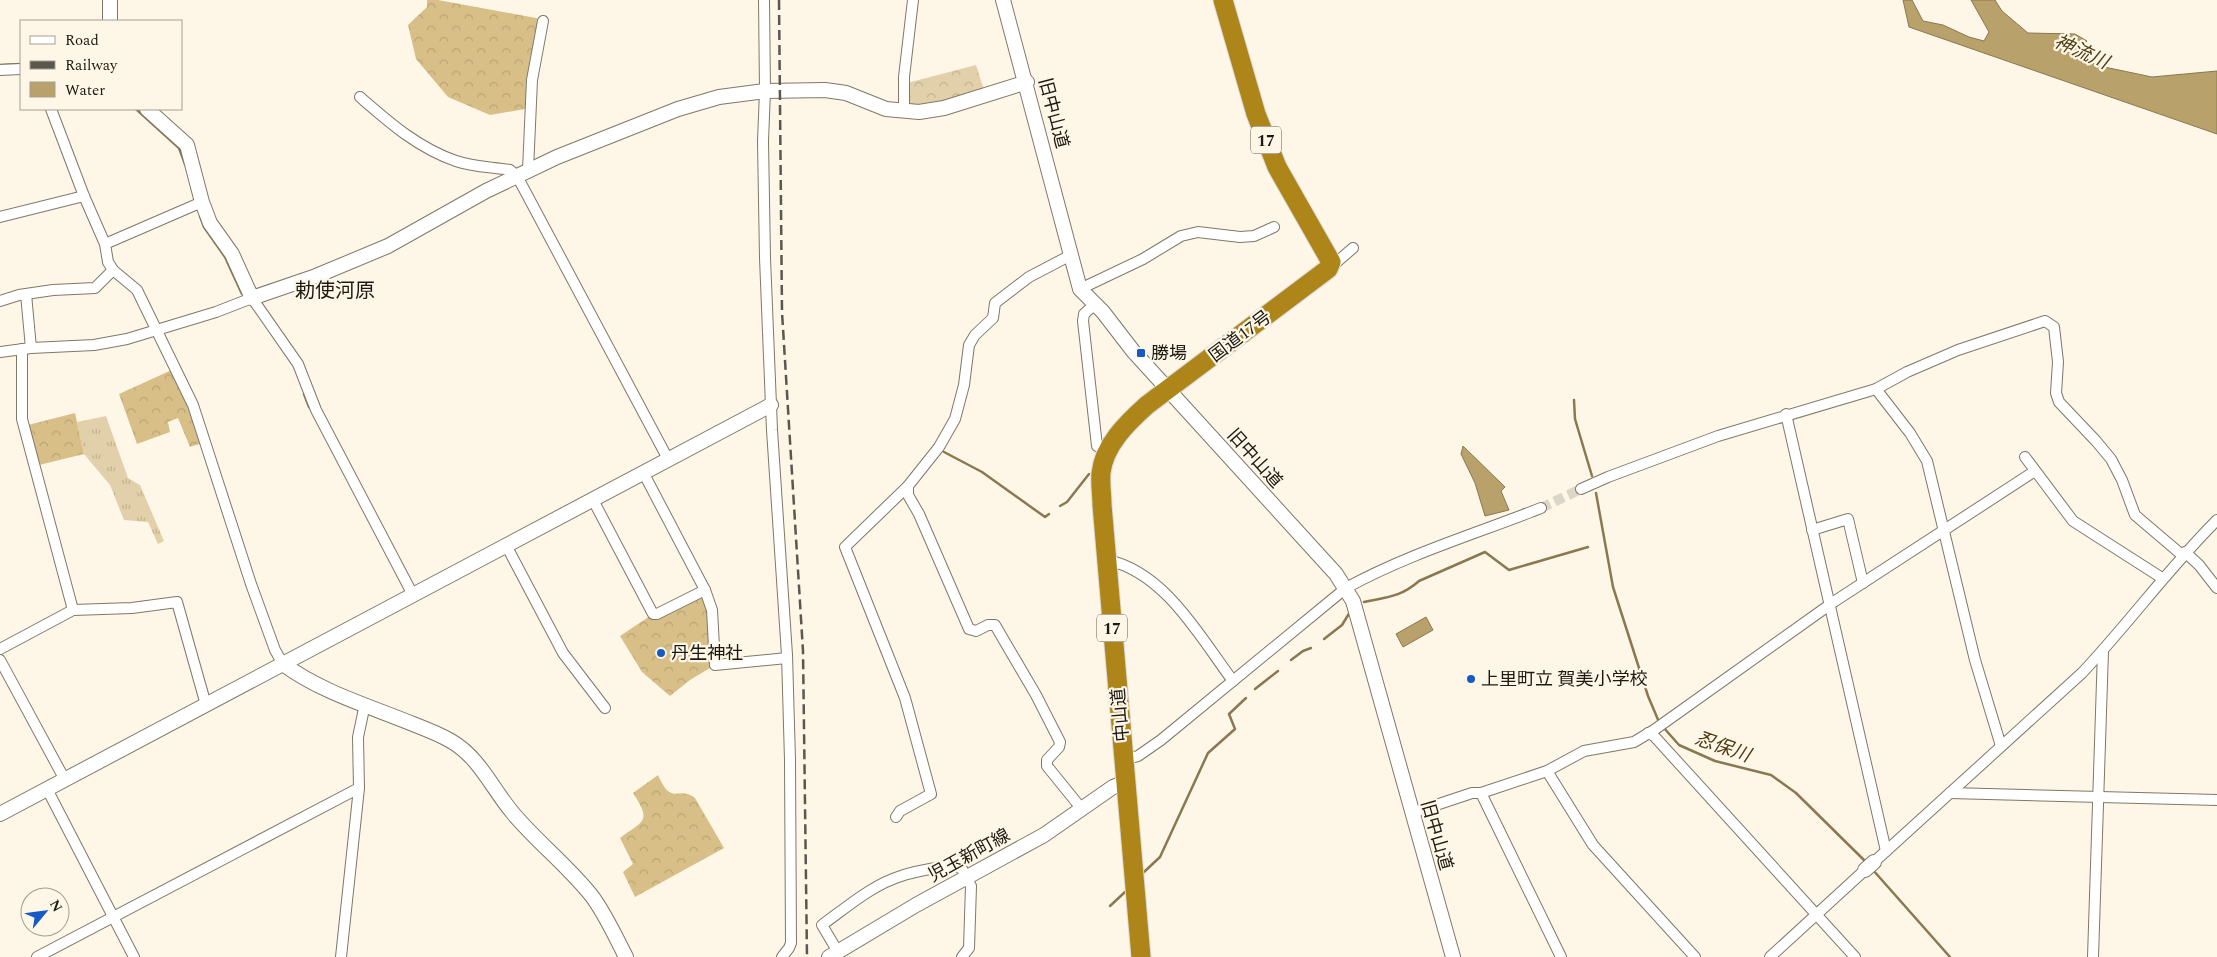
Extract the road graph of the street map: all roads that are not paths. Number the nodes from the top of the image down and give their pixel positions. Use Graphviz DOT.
graph roads {
  1 [pos="110,0"];
  2 [pos="764,0"];
  3 [pos="913,0"];
  4 [pos="1003,0"];
  5 [pos="1223,0"];
  6 [pos="110,20"];
  7 [pos="543,21"];
  8 [pos="20,69"];
  9 [pos="0,70"];
  10 [pos="1026,82"];
  11 [pos="765,91"];
  12 [pos="360,97"];
  13 [pos="51,110"];
  14 [pos="148,110"];
  15 [pos="904,112"];
  16 [pos="522,173"];
  17 [pos="84,196"];
  18 [pos="202,202"];
  19 [pos="0,216"];
  20 [pos="1274,226"];
  21 [pos="104,244"];
  22 [pos="1353,248"];
  23 [pos="1071,255"];
  24 [pos="1328,269"];
  25 [pos="113,270"];
  26 [pos="1080,289"];
  27 [pos="26,294"];
  28 [pos="252,298"];
  29 [pos="0,301"];
  30 [pos="1095,304"];
  31 [pos="158,331"];
  32 [pos="26,348"];
  33 [pos="0,352"];
  34 [pos="1876,388"];
  35 [pos="1168,389"];
  36 [pos="771,405"];
  37 [pos="1786,414"];
  38 [pos="1096,446"];
  39 [pos="2025,457"];
  40 [pos="668,459"];
  41 [pos="643,472"];
  42 [pos="2035,472"];
  43 [pos="1101,473"];
  44 [pos="908,486"];
  45 [pos="1581,489"];
  46 [pos="592,500"];
  47 [pos="1541,508"];
  48 [pos="2217,520"];
  49 [pos="1812,530"];
  50 [pos="1944,530"];
  51 [pos="506,545"];
  52 [pos="2184,553"];
  53 [pos="1107,560"];
  54 [pos="2162,578"];
  55 [pos="1863,583"];
  56 [pos="1346,588"];
  57 [pos="2217,588"];
  58 [pos="705,590"];
  59 [pos="413,595"];
  60 [pos="1829,606"];
  61 [pos="73,610"];
  62 [pos="0,649"];
  63 [pos="2103,651"];
  64 [pos="787,658"];
  65 [pos="0,660"];
  66 [pos="283,664"];
  67 [pos="1233,681"];
  68 [pos="206,704"];
  69 [pos="365,704"];
  70 [pos="605,708"];
  71 [pos="1652,731"];
  72 [pos="2001,746"];
  73 [pos="1124,760"];
  74 [pos="1547,771"];
  75 [pos="65,780"];
  76 [pos="1126,782"];
  77 [pos="360,788"];
  78 [pos="46,789"];
  79 [pos="1481,793"];
  80 [pos="1950,793"];
  81 [pos="2098,797"];
  82 [pos="2217,800"];
  83 [pos="1081,808"];
  84 [pos="1412,813"];
  85 [pos="0,814"];
  86 [pos="896,817"];
  87 [pos="1886,850"];
  88 [pos="967,877"];
  89 [pos="1816,915"];
  90 [pos="113,917"];
  91 [pos="834,954"];
  92 [pos="37,957"];
  93 [pos="134,957"];
  94 [pos="341,957"];
  95 [pos="626,957"];
  96 [pos="782,957"];
  97 [pos="962,957"];
  98 [pos="1141,957"];
  99 [pos="1453,957"];
  100 [pos="1561,957"];
  101 [pos="1695,957"];
  102 [pos="1770,957"];
  103 [pos="1855,957"];
  104 [pos="2093,957"];
  1 -- 6 [label="street"];
  2 -- 11 [label="street"];
  3 -- 15 [label="street"];
  4 -- 10 [label="street, 旧中山道"];
  5 -- 24 [label="highway, 17"];
  7 -- 16 [label="street"];
  8 -- 9 [label="street"];
  10 -- 15 [label="street"];
  10 -- 23 [label="street, 旧中山道"];
  11 -- 15 [label="street"];
  11 -- 16 [label="street"];
  11 -- 36 [label="street"];
  12 -- 16 [label="street"];
  13 -- 17 [label="street"];
  14 -- 18 [label="street"];
  16 -- 28 [label="street"];
  16 -- 40 [label="street"];
  17 -- 19 [label="street"];
  17 -- 21 [label="street"];
  18 -- 21 [label="street"];
  18 -- 28 [label="street"];
  20 -- 26 [label="street"];
  21 -- 25 [label="street"];
  22 -- 24 [label="street"];
  23 -- 26 [label="street, 旧中山道"];
  23 -- 44 [label="street"];
  24 -- 35 [label="highway, 国道17号 / 17"];
  25 -- 27 [label="street"];
  25 -- 31 [label="street"];
  26 -- 30 [label="street, 旧中山道"];
  27 -- 29 [label="street"];
  27 -- 32 [label="street"];
  28 -- 31 [label="street"];
  28 -- 59 [label="street"];
  30 -- 35 [label="street, 旧中山道"];
  30 -- 38 [label="street"];
  31 -- 32 [label="street"];
  31 -- 66 [label="street"];
  32 -- 33 [label="street"];
  32 -- 61 [label="street"];
  34 -- 37 [label="street"];
  34 -- 50 [label="street"];
  34 -- 52 [label="street"];
  35 -- 43 [label="highway, 国道17号 / 17"];
  35 -- 56 [label="street, 旧中山道"];
  36 -- 40 [label="street"];
  36 -- 64 [label="street"];
  37 -- 45 [label="street"];
  37 -- 49 [label="street"];
  39 -- 42 [label="street"];
  40 -- 41 [label="street"];
  41 -- 46 [label="street"];
  41 -- 58 [label="street"];
  42 -- 50 [label="street"];
  42 -- 54 [label="street"];
  43 -- 53 [label="highway, 中山道 / 17"];
  44 -- 83 [label="street"];
  44 -- 86 [label="street"];
  46 -- 51 [label="street"];
  46 -- 58 [label="street"];
  47 -- 56 [label="street"];
  48 -- 52 [label="street"];
  49 -- 55 [label="street"];
  49 -- 60 [label="street"];
  50 -- 55 [label="street"];
  50 -- 72 [label="street"];
  51 -- 59 [label="street"];
  51 -- 70 [label="street"];
  52 -- 54 [label="street"];
  52 -- 57 [label="street"];
  53 -- 67 [label="street"];
  53 -- 73 [label="highway, 中山道 / 17"];
  54 -- 63 [label="street"];
  55 -- 60 [label="street"];
  56 -- 67 [label="street"];
  56 -- 84 [label="street, 旧中山道"];
  58 -- 64 [label="street"];
  59 -- 66 [label="street"];
  60 -- 71 [label="street"];
  60 -- 87 [label="street"];
  61 -- 62 [label="street"];
  61 -- 68 [label="street"];
  63 -- 72 [label="street"];
  63 -- 81 [label="street"];
  64 -- 96 [label="street"];
  65 -- 75 [label="street"];
  66 -- 68 [label="street"];
  66 -- 69 [label="street"];
  67 -- 73 [label="street"];
  68 -- 75 [label="street"];
  69 -- 77 [label="street"];
  69 -- 95 [label="street"];
  71 -- 74 [label="street"];
  71 -- 89 [label="street"];
  72 -- 80 [label="street"];
  73 -- 76 [label="highway, 中山道 / 17"];
  74 -- 79 [label="street"];
  74 -- 101 [label="street"];
  75 -- 78 [label="street"];
  76 -- 83 [label="street, 児玉新町線"];
  76 -- 98 [label="highway, 中山道 / 17"];
  77 -- 90 [label="street"];
  77 -- 94 [label="street"];
  78 -- 85 [label="street"];
  78 -- 90 [label="street"];
  79 -- 84 [label="street"];
  79 -- 100 [label="street"];
  80 -- 81 [label="street"];
  80 -- 87 [label="street"];
  81 -- 82 [label="street"];
  81 -- 104 [label="street"];
  83 -- 88 [label="street, 児玉新町線"];
  84 -- 99 [label="street, 旧中山道"];
  87 -- 89 [label="street"];
  88 -- 91 [label="street, 児玉新町線"];
  88 -- 91 [label="street"];
  88 -- 97 [label="street"];
  89 -- 102 [label="street"];
  89 -- 103 [label="street"];
  90 -- 92 [label="street"];
  90 -- 93 [label="street"];
}
